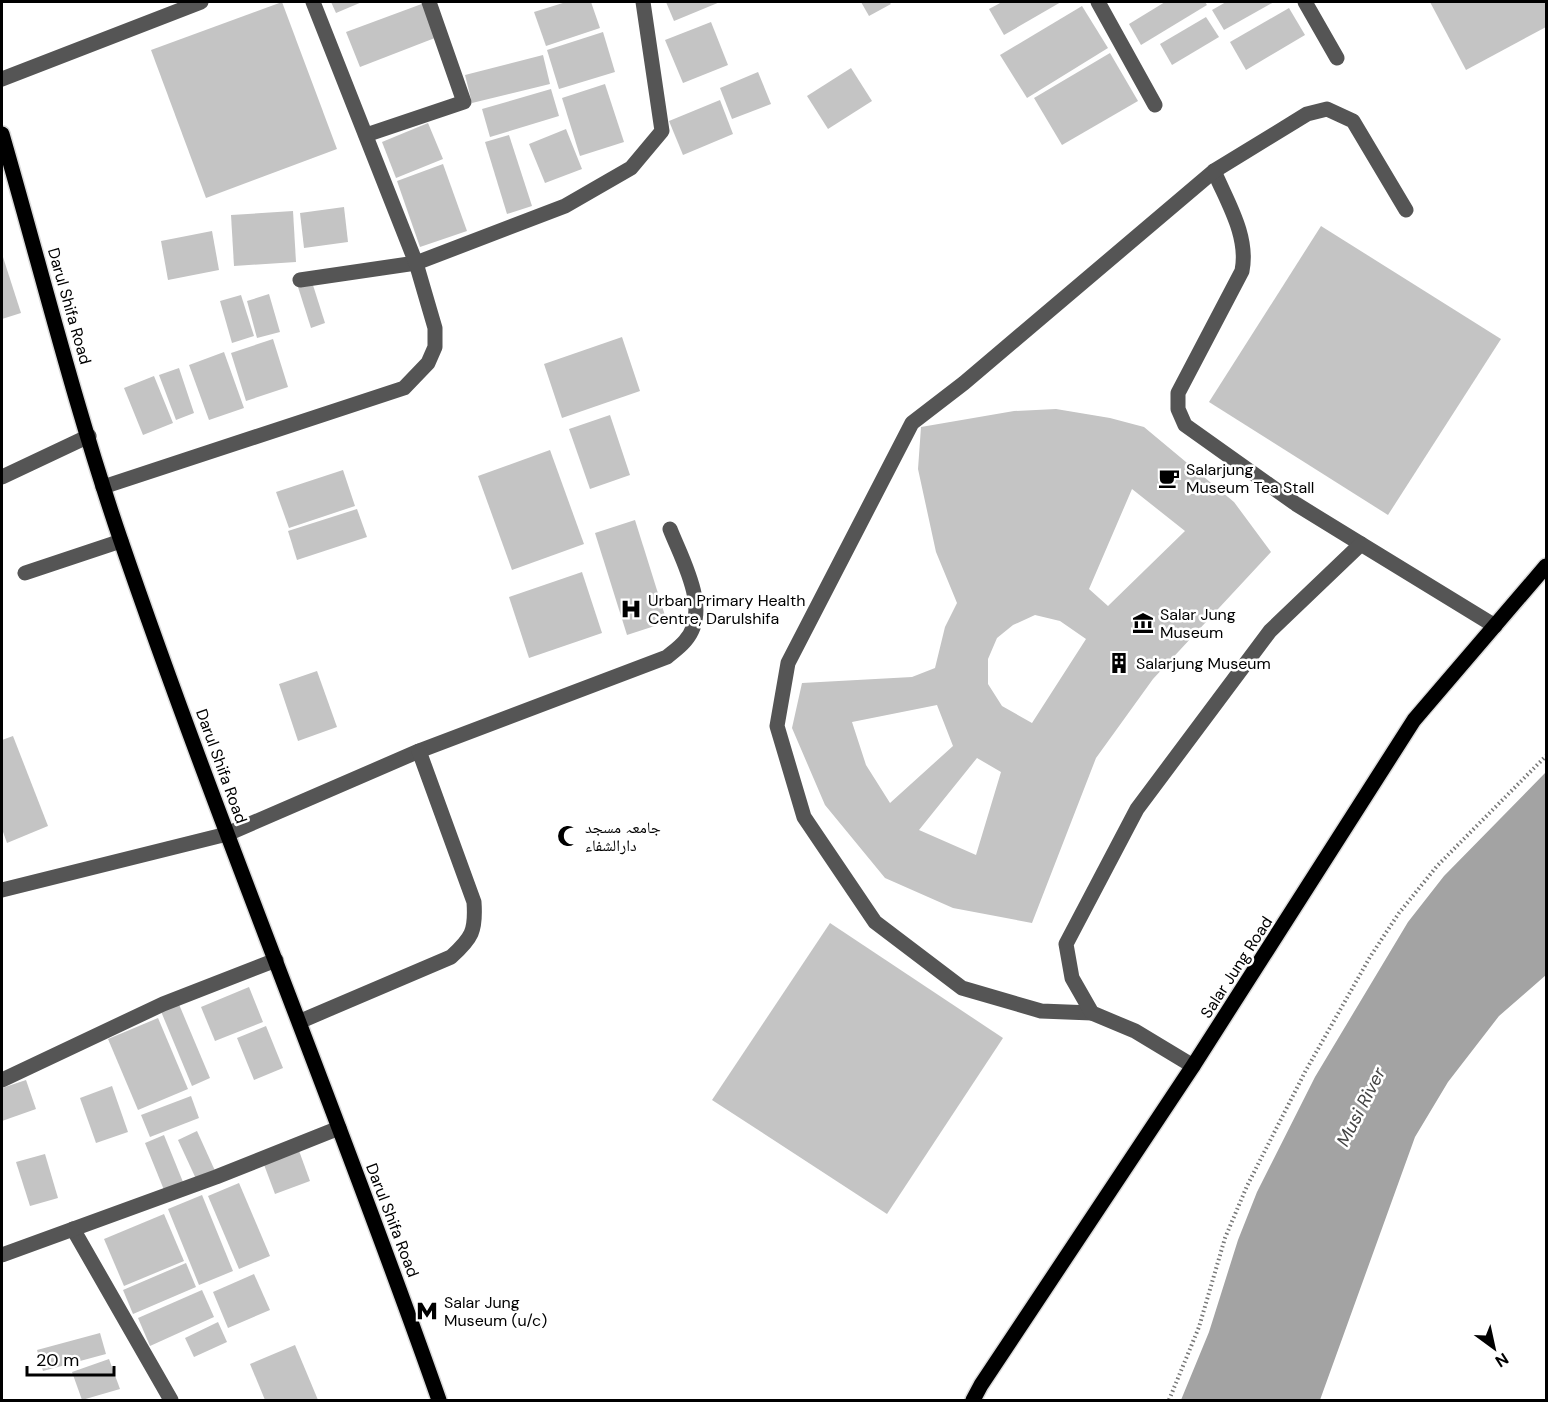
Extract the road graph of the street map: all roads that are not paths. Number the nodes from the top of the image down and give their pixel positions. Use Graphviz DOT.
graph roads {
  1 [pos="201,2"];
  2 [pos="313,2"];
  3 [pos="429,2"];
  4 [pos="643,2"];
  5 [pos="1098,2"];
  6 [pos="1305,2"];
  7 [pos="1337,58"];
  8 [pos="2,80"];
  9 [pos="1155,105"];
  10 [pos="2,134"];
  11 [pos="366,135"];
  12 [pos="1214,171"];
  13 [pos="1406,210"];
  14 [pos="416,263"];
  15 [pos="300,280"];
  16 [pos="89,436"];
  17 [pos="2,477"];
  18 [pos="104,487"];
  19 [pos="670,529"];
  20 [pos="121,541"];
  21 [pos="1361,544"];
  22 [pos="1546,566"];
  23 [pos="25,573"];
  24 [pos="1495,626"];
  25 [pos="419,751"];
  26 [pos="227,834"];
  27 [pos="2,891"];
  28 [pos="276,960"];
  29 [pos="1092,1012"];
  30 [pos="301,1021"];
  31 [pos="1193,1066"];
  32 [pos="2,1080"];
  33 [pos="339,1128"];
  34 [pos="73,1229"];
  35 [pos="2,1255"];
  36 [pos="171,1401"];
  37 [pos="439,1401"];
  38 [pos="973,1401"];
  1 -- 8 [label="street"];
  2 -- 11 [label="street"];
  3 -- 11 [label="street"];
  4 -- 14 [label="street"];
  5 -- 9 [label="street"];
  6 -- 7 [label="street"];
  10 -- 16 [label="main road, Darul Shifa Road"];
  11 -- 14 [label="street"];
  12 -- 13 [label="street"];
  12 -- 21 [label="street"];
  12 -- 29 [label="street"];
  14 -- 15 [label="street"];
  14 -- 18 [label="street"];
  16 -- 17 [label="street"];
  16 -- 18 [label="main road, Darul Shifa Road"];
  18 -- 20 [label="main road, Darul Shifa Road"];
  19 -- 25 [label="street"];
  20 -- 23 [label="street"];
  20 -- 26 [label="main road, Darul Shifa Road"];
  21 -- 24 [label="street"];
  21 -- 29 [label="street"];
  22 -- 24 [label="main road, Salar Jung Road"];
  24 -- 31 [label="main road, Salar Jung Road"];
  25 -- 26 [label="street"];
  25 -- 30 [label="street"];
  26 -- 27 [label="street"];
  26 -- 28 [label="main road, Darul Shifa Road"];
  28 -- 30 [label="main road, Darul Shifa Road"];
  28 -- 32 [label="street"];
  29 -- 31 [label="street"];
  30 -- 33 [label="main road, Darul Shifa Road"];
  31 -- 38 [label="main road, Salar Jung Road"];
  33 -- 34 [label="street"];
  33 -- 37 [label="main road, Darul Shifa Road"];
  34 -- 35 [label="street"];
  34 -- 36 [label="street"];
}
